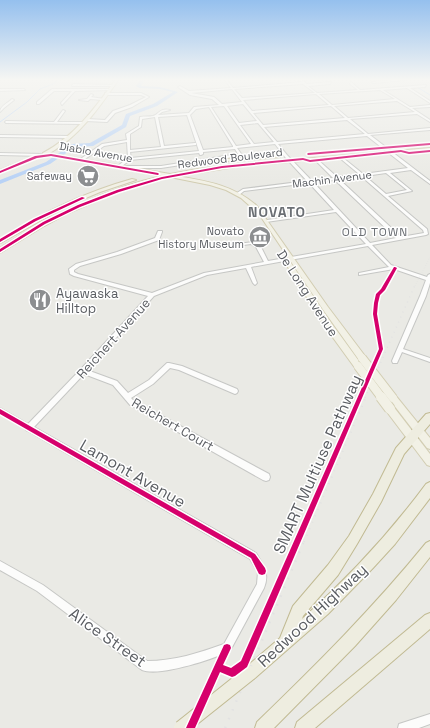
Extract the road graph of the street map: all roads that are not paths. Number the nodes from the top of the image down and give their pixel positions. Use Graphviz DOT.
graph roads {
  1 [pos="62,113"];
  2 [pos="92,113"];
  3 [pos="113,113"];
  4 [pos="159,113"];
  5 [pos="214,113"];
  6 [pos="231,113"];
  7 [pos="252,113"];
  8 [pos="340,113"];
  9 [pos="418,113"];
  10 [pos="187,114"];
  11 [pos="156,116"];
  12 [pos="348,119"];
  13 [pos="87,120"];
  14 [pos="430,121"];
  15 [pos="6,122"];
  16 [pos="259,122"];
  17 [pos="54,123"];
  18 [pos="83,123"];
  19 [pos="239,124"];
  20 [pos="262,126"];
  21 [pos="430,129"];
  22 [pos="367,135"];
  23 [pos="0,136"];
  24 [pos="69,137"];
  25 [pos="129,141"];
  26 [pos="276,143"];
  27 [pos="195,144"];
  28 [pos="253,145"];
  29 [pos="61,146"];
  30 [pos="163,147"];
  31 [pos="235,147"];
  32 [pos="430,147"];
  33 [pos="384,148"];
  34 [pos="129,151"];
  35 [pos="200,151"];
  36 [pos="389,153"];
  37 [pos="0,154"];
  38 [pos="43,155"];
  39 [pos="286,156"];
  40 [pos="59,157"];
  41 [pos="342,158"];
  42 [pos="28,159"];
  43 [pos="128,160"];
  44 [pos="203,160"];
  45 [pos="291,160"];
  46 [pos="318,160"];
  47 [pos="79,161"];
  48 [pos="118,168"];
  49 [pos="129,169"];
  50 [pos="411,169"];
  51 [pos="197,171"];
  52 [pos="151,172"];
  53 [pos="387,172"];
  54 [pos="0,173"];
  55 [pos="160,176"];
  56 [pos="169,176"];
  57 [pos="362,176"];
  58 [pos="337,179"];
  59 [pos="193,180"];
  60 [pos="311,182"];
  61 [pos="430,183"];
  62 [pos="118,185"];
  63 [pos="229,190"];
  64 [pos="243,190"];
  65 [pos="253,190"];
  66 [pos="97,192"];
  67 [pos="236,195"];
  68 [pos="384,195"];
  69 [pos="102,197"];
  70 [pos="337,211"];
  71 [pos="267,221"];
  72 [pos="160,232"];
  73 [pos="400,239"];
  74 [pos="0,241"];
  75 [pos="369,245"];
  76 [pos="223,247"];
  77 [pos="0,251"];
  78 [pos="289,259"];
  79 [pos="267,263"];
  80 [pos="248,266"];
  81 [pos="395,268"];
  82 [pos="361,274"];
  83 [pos="430,277"];
  84 [pos="255,283"];
  85 [pos="152,295"];
  86 [pos="423,296"];
  87 [pos="430,299"];
  88 [pos="318,309"];
  89 [pos="337,325"];
  90 [pos="401,350"];
  91 [pos="430,360"];
  92 [pos="395,361"];
  93 [pos="83,371"];
  94 [pos="235,391"];
  95 [pos="127,397"];
  96 [pos="0,411"];
  97 [pos="430,417"];
  98 [pos="28,428"];
  99 [pos="415,434"];
  100 [pos="430,445"];
  101 [pos="428,460"];
  102 [pos="266,477"];
  103 [pos="430,488"];
  104 [pos="430,547"];
  105 [pos="0,565"];
  106 [pos="430,620"];
  107 [pos="285,644"];
  108 [pos="227,648"];
  109 [pos="430,719"];
  110 [pos="182,728"];
  111 [pos="263,728"];
  112 [pos="302,728"];
  113 [pos="403,728"];
  1 -- 17 [label="street"];
  2 -- 13 [label="main road"];
  3 -- 13 [label="street"];
  4 -- 11 [label="street"];
  5 -- 31 [label="street"];
  6 -- 19 [label="street"];
  7 -- 16 [label="street"];
  8 -- 12 [label="street"];
  9 -- 12 [label="street"];
  9 -- 14 [label="street"];
  10 -- 11 [label="street"];
  10 -- 27 [label="street"];
  10 -- 35 [label="street"];
  11 -- 25 [label="street"];
  11 -- 30 [label="street"];
  12 -- 20 [label="street"];
  12 -- 22 [label="street"];
  13 -- 18 [label="main road"];
  15 -- 17 [label="street"];
  16 -- 19 [label="street"];
  16 -- 20 [label="street"];
  17 -- 18 [label="street"];
  18 -- 24 [label="main road"];
  19 -- 28 [label="street"];
  20 -- 26 [label="street"];
  21 -- 22 [label="street"];
  22 -- 26 [label="street"];
  22 -- 33 [label="street"];
  23 -- 24 [label="street"];
  24 -- 29 [label="main road"];
  25 -- 34 [label="street"];
  25 -- 47 [label="street"];
  26 -- 28 [label="street"];
  26 -- 39 [label="street"];
  27 -- 30 [label="street"];
  27 -- 35 [label="street"];
  28 -- 31 [label="street"];
  29 -- 38 [label="main road"];
  29 -- 40 [label="main road"];
  30 -- 34 [label="street"];
  31 -- 35 [label="street"];
  31 -- 44 [label="street"];
  32 -- 33 [label="main road, Redwood Boulevard"];
  32 -- 36 [label="main road, Redwood Boulevard"];
  33 -- 36 [label="street"];
  33 -- 39 [label="main road, Redwood Boulevard"];
  34 -- 43 [label="street"];
  35 -- 43 [label="street"];
  35 -- 44 [label="street"];
  36 -- 45 [label="main road, Redwood Boulevard"];
  36 -- 50 [label="street"];
  37 -- 42 [label="street"];
  38 -- 40 [label="main road, Diablo Avenue"];
  38 -- 42 [label="main road"];
  39 -- 45 [label="street"];
  39 -- 55 [label="main road, Redwood Boulevard"];
  40 -- 42 [label="main road"];
  40 -- 47 [label="main road, Diablo Avenue"];
  40 -- 47 [label="main road, Diablo Avenue"];
  41 -- 57 [label="street"];
  42 -- 54 [label="main road"];
  43 -- 48 [label="street"];
  43 -- 49 [label="street"];
  44 -- 52 [label="street"];
  45 -- 51 [label="main road, Redwood Boulevard"];
  45 -- 60 [label="street"];
  46 -- 58 [label="street"];
  47 -- 48 [label="main road, Diablo Avenue"];
  47 -- 48 [label="main road, Diablo Avenue"];
  48 -- 49 [label="main road, Diablo Avenue"];
  48 -- 52 [label="main road, Diablo Avenue"];
  49 -- 52 [label="main road, Diablo Avenue"];
  49 -- 52 [label="street"];
  49 -- 62 [label="main road"];
  50 -- 53 [label="street, Machin Avenue"];
  50 -- 61 [label="street"];
  51 -- 56 [label="main road, Redwood Boulevard"];
  51 -- 59 [label="main road"];
  52 -- 55 [label="main road, De Long Avenue"];
  52 -- 62 [label="main road"];
  53 -- 57 [label="street, Machin Avenue"];
  53 -- 68 [label="street"];
  55 -- 56 [label="main road, Redwood Boulevard"];
  55 -- 67 [label="main road, De Long Avenue"];
  55 -- 69 [label="main road, Redwood Boulevard"];
  56 -- 59 [label="main road, De Long Avenue"];
  57 -- 58 [label="street, Machin Avenue"];
  57 -- 68 [label="street"];
  58 -- 60 [label="street, Machin Avenue"];
  58 -- 73 [label="street"];
  59 -- 63 [label="main road, De Long Avenue"];
  60 -- 65 [label="street, Machin Avenue"];
  60 -- 70 [label="street"];
  62 -- 66 [label="main road"];
  63 -- 64 [label="main road"];
  63 -- 67 [label="main road, De Long Avenue"];
  64 -- 65 [label="street, Machin Avenue"];
  64 -- 67 [label="street"];
  65 -- 67 [label="street, Machin Avenue"];
  66 -- 69 [label="main road"];
  66 -- 74 [label="main road"];
  67 -- 71 [label="main road, De Long Avenue"];
  67 -- 78 [label="main road, De Long Avenue"];
  68 -- 73 [label="street, Reichert Avenue"];
  69 -- 77 [label="main road, Redwood Boulevard"];
  70 -- 71 [label="street"];
  70 -- 75 [label="street"];
  71 -- 78 [label="main road, De Long Avenue"];
  72 -- 85 [label="street"];
  73 -- 75 [label="street, Reichert Avenue"];
  75 -- 78 [label="street, Reichert Avenue"];
  75 -- 81 [label="street"];
  76 -- 79 [label="street"];
  78 -- 79 [label="street, Reichert Avenue"];
  78 -- 88 [label="main road, De Long Avenue"];
  78 -- 89 [label="main road, De Long Avenue"];
  79 -- 80 [label="street, Reichert Avenue"];
  80 -- 84 [label="street"];
  80 -- 85 [label="street, Reichert Avenue"];
  81 -- 82 [label="street"];
  81 -- 83 [label="street"];
  83 -- 86 [label="street"];
  85 -- 93 [label="street, Reichert Avenue"];
  86 -- 87 [label="street"];
  86 -- 90 [label="street"];
  88 -- 89 [label="main road"];
  88 -- 99 [label="main road, De Long Avenue, bridge"];
  89 -- 99 [label="main road, De Long Avenue, bridge"];
  90 -- 91 [label="street"];
  90 -- 92 [label="street"];
  93 -- 95 [label="street, Reichert Court"];
  93 -- 98 [label="street, Reichert Avenue"];
  94 -- 95 [label="street"];
  95 -- 102 [label="street, Reichert Court"];
  96 -- 98 [label="street, Lamont Avenue"];
  97 -- 99 [label="highway"];
  98 -- 108 [label="street, Lamont Avenue"];
  99 -- 100 [label="main road, De Long Avenue"];
  99 -- 101 [label="main road, De Long Avenue"];
  99 -- 107 [label="highway"];
  103 -- 107 [label="highway, Redwood Highway"];
  104 -- 111 [label="highway"];
  105 -- 108 [label="street, Alice Street"];
  106 -- 112 [label="highway"];
  107 -- 110 [label="highway, Redwood Highway, bridge"];
  109 -- 113 [label="street"];
}
